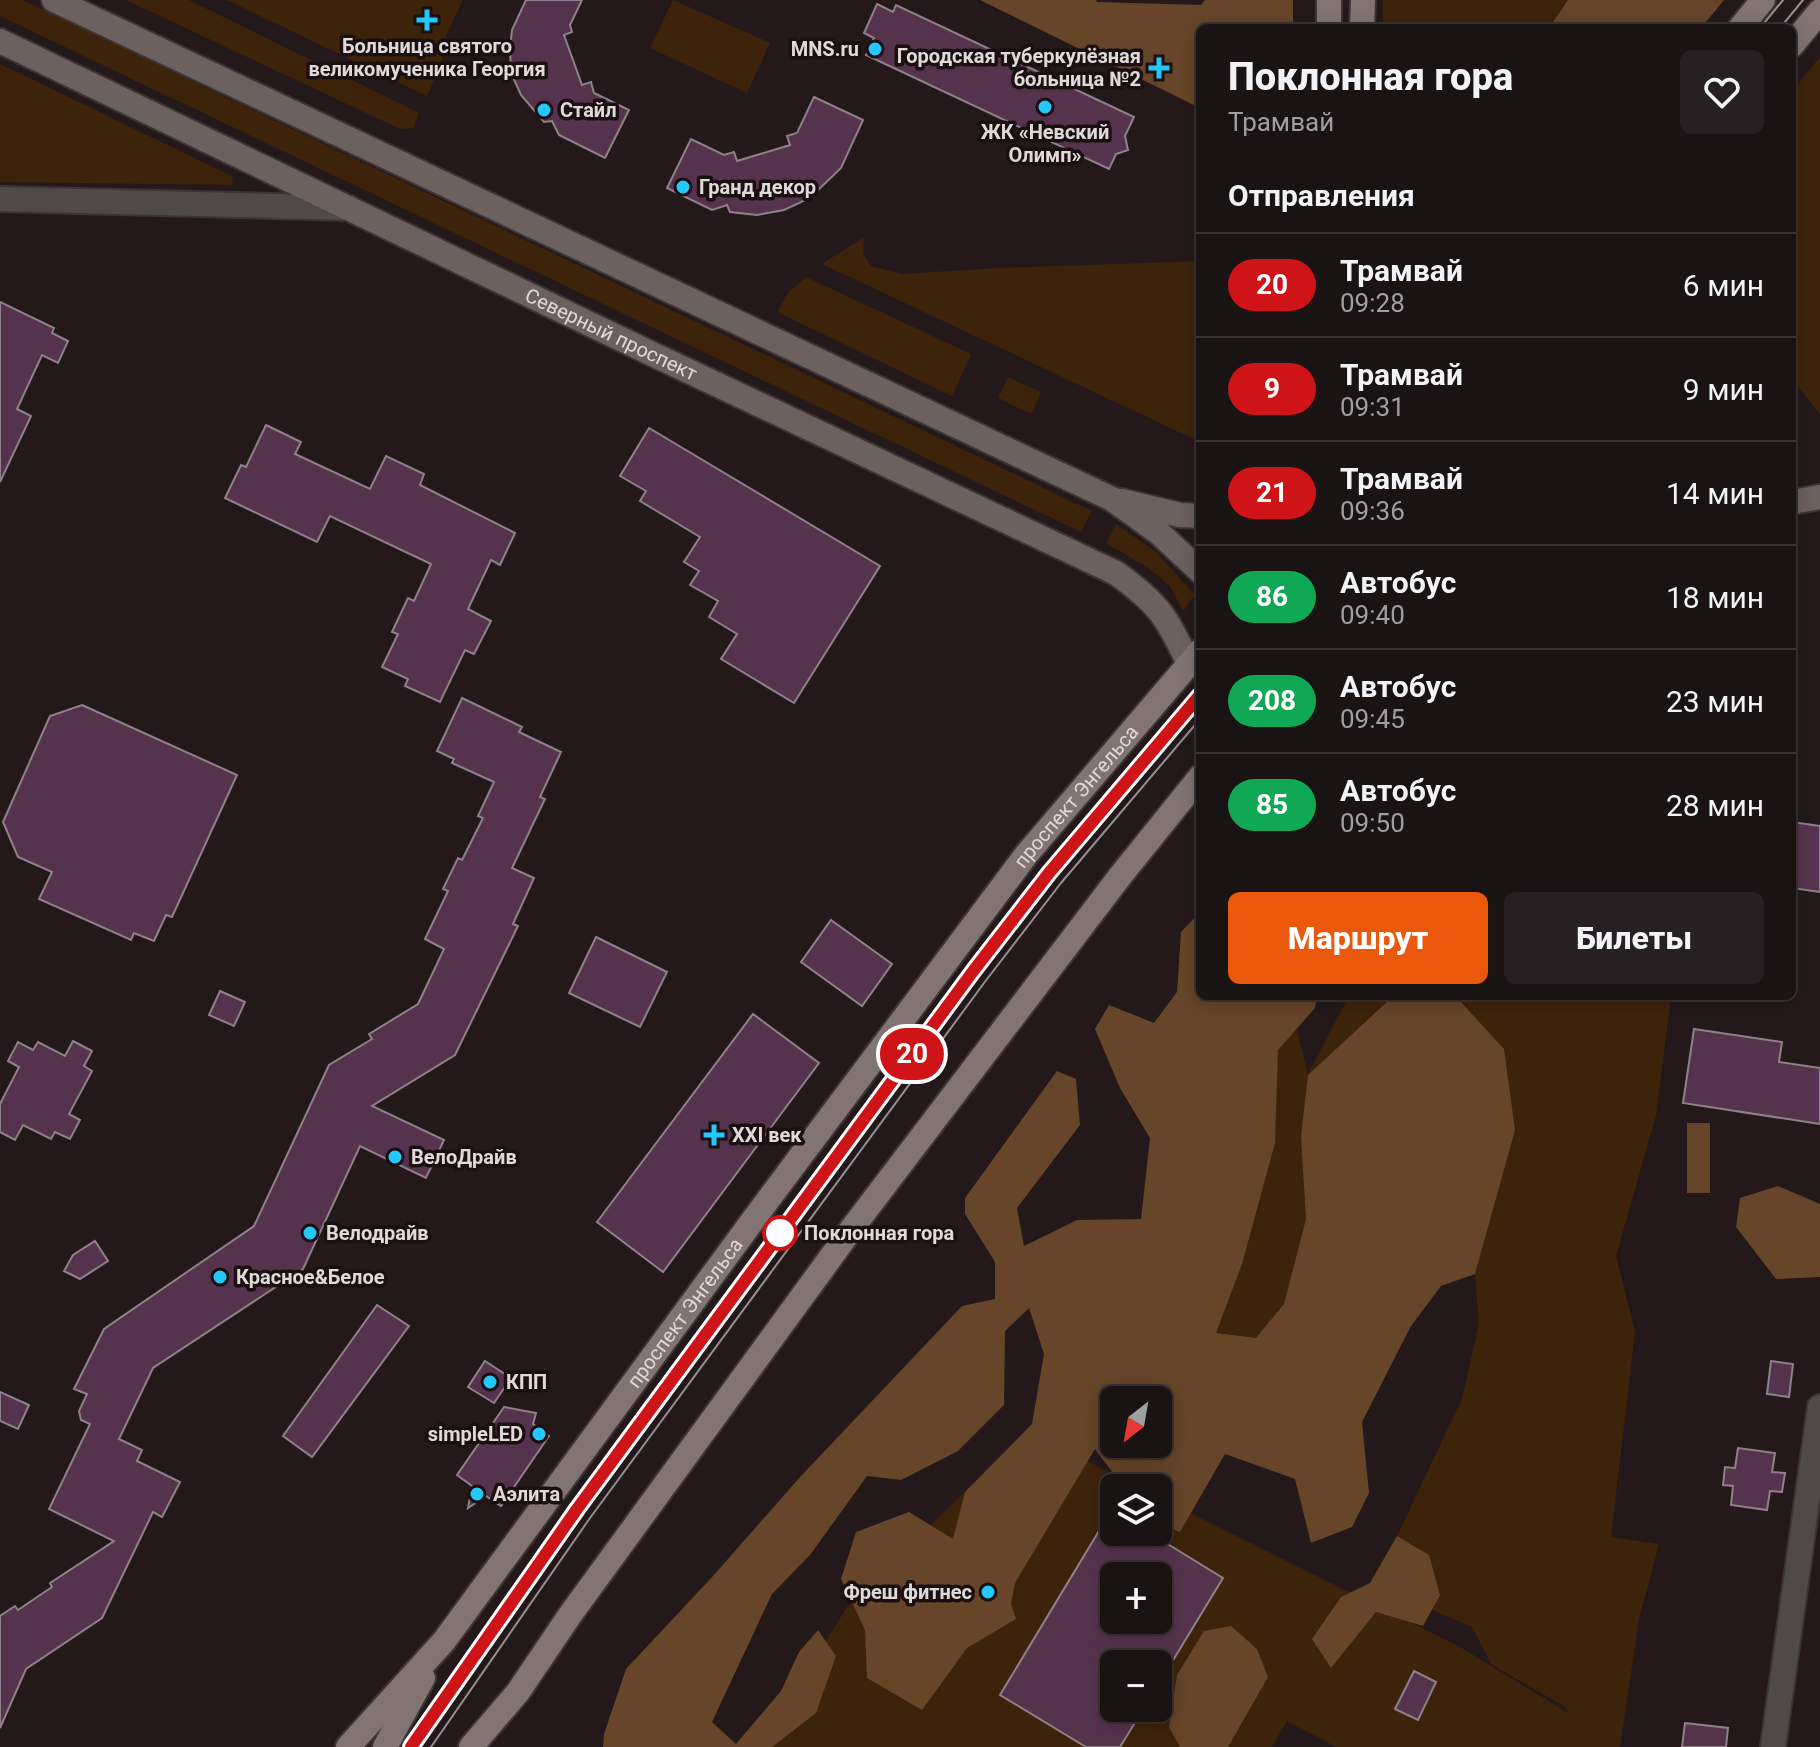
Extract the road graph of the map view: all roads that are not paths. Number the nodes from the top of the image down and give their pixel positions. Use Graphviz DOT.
graph roads {
  1 [pos="54,0"];
  2 [pos="1329,0"];
  3 [pos="1363,0"];
  4 [pos="1763,0"];
  5 [pos="1820,11"];
  6 [pos="1329,24"];
  7 [pos="1362,24"];
  8 [pos="1743,24"];
  9 [pos="1796,40"];
  10 [pos="0,41"];
  11 [pos="0,199"];
  12 [pos="350,208"];
  13 [pos="1820,497"];
  14 [pos="1112,499"];
  15 [pos="1796,501"];
  16 [pos="1820,510"];
  17 [pos="1796,513"];
  18 [pos="1196,516"];
  19 [pos="1196,567"];
  20 [pos="1194,657"];
  21 [pos="1196,782"];
  22 [pos="1820,1407"];
  23 [pos="444,1641"];
  24 [pos="518,1692"];
  25 [pos="348,1747"];
  26 [pos="385,1747"];
  27 [pos="471,1747"];
  28 [pos="489,1747"];
  29 [pos="1773,1747"];
  1 -- 14 [label="main road"];
  2 -- 6 [label="main road"];
  3 -- 7 [label="main road"];
  4 -- 8 [label="main road"];
  5 -- 9 [label="main road"];
  10 -- 12 [label="main road, Северный проспект"];
  11 -- 12 [label="street"];
  12 -- 20 [label="main road, Северный проспект"];
  13 -- 15 [label="main road"];
  14 -- 18 [label="main road"];
  14 -- 19 [label="main road"];
  16 -- 17 [label="main road"];
  20 -- 23 [label="main road, проспект Энгельса"];
  21 -- 24 [label="main road"];
  22 -- 29 [label="street"];
  23 -- 25 [label="main road, проспект Энгельса"];
  23 -- 26 [label="main road"];
  24 -- 27 [label="main road"];
  24 -- 28 [label="main road"];
}
